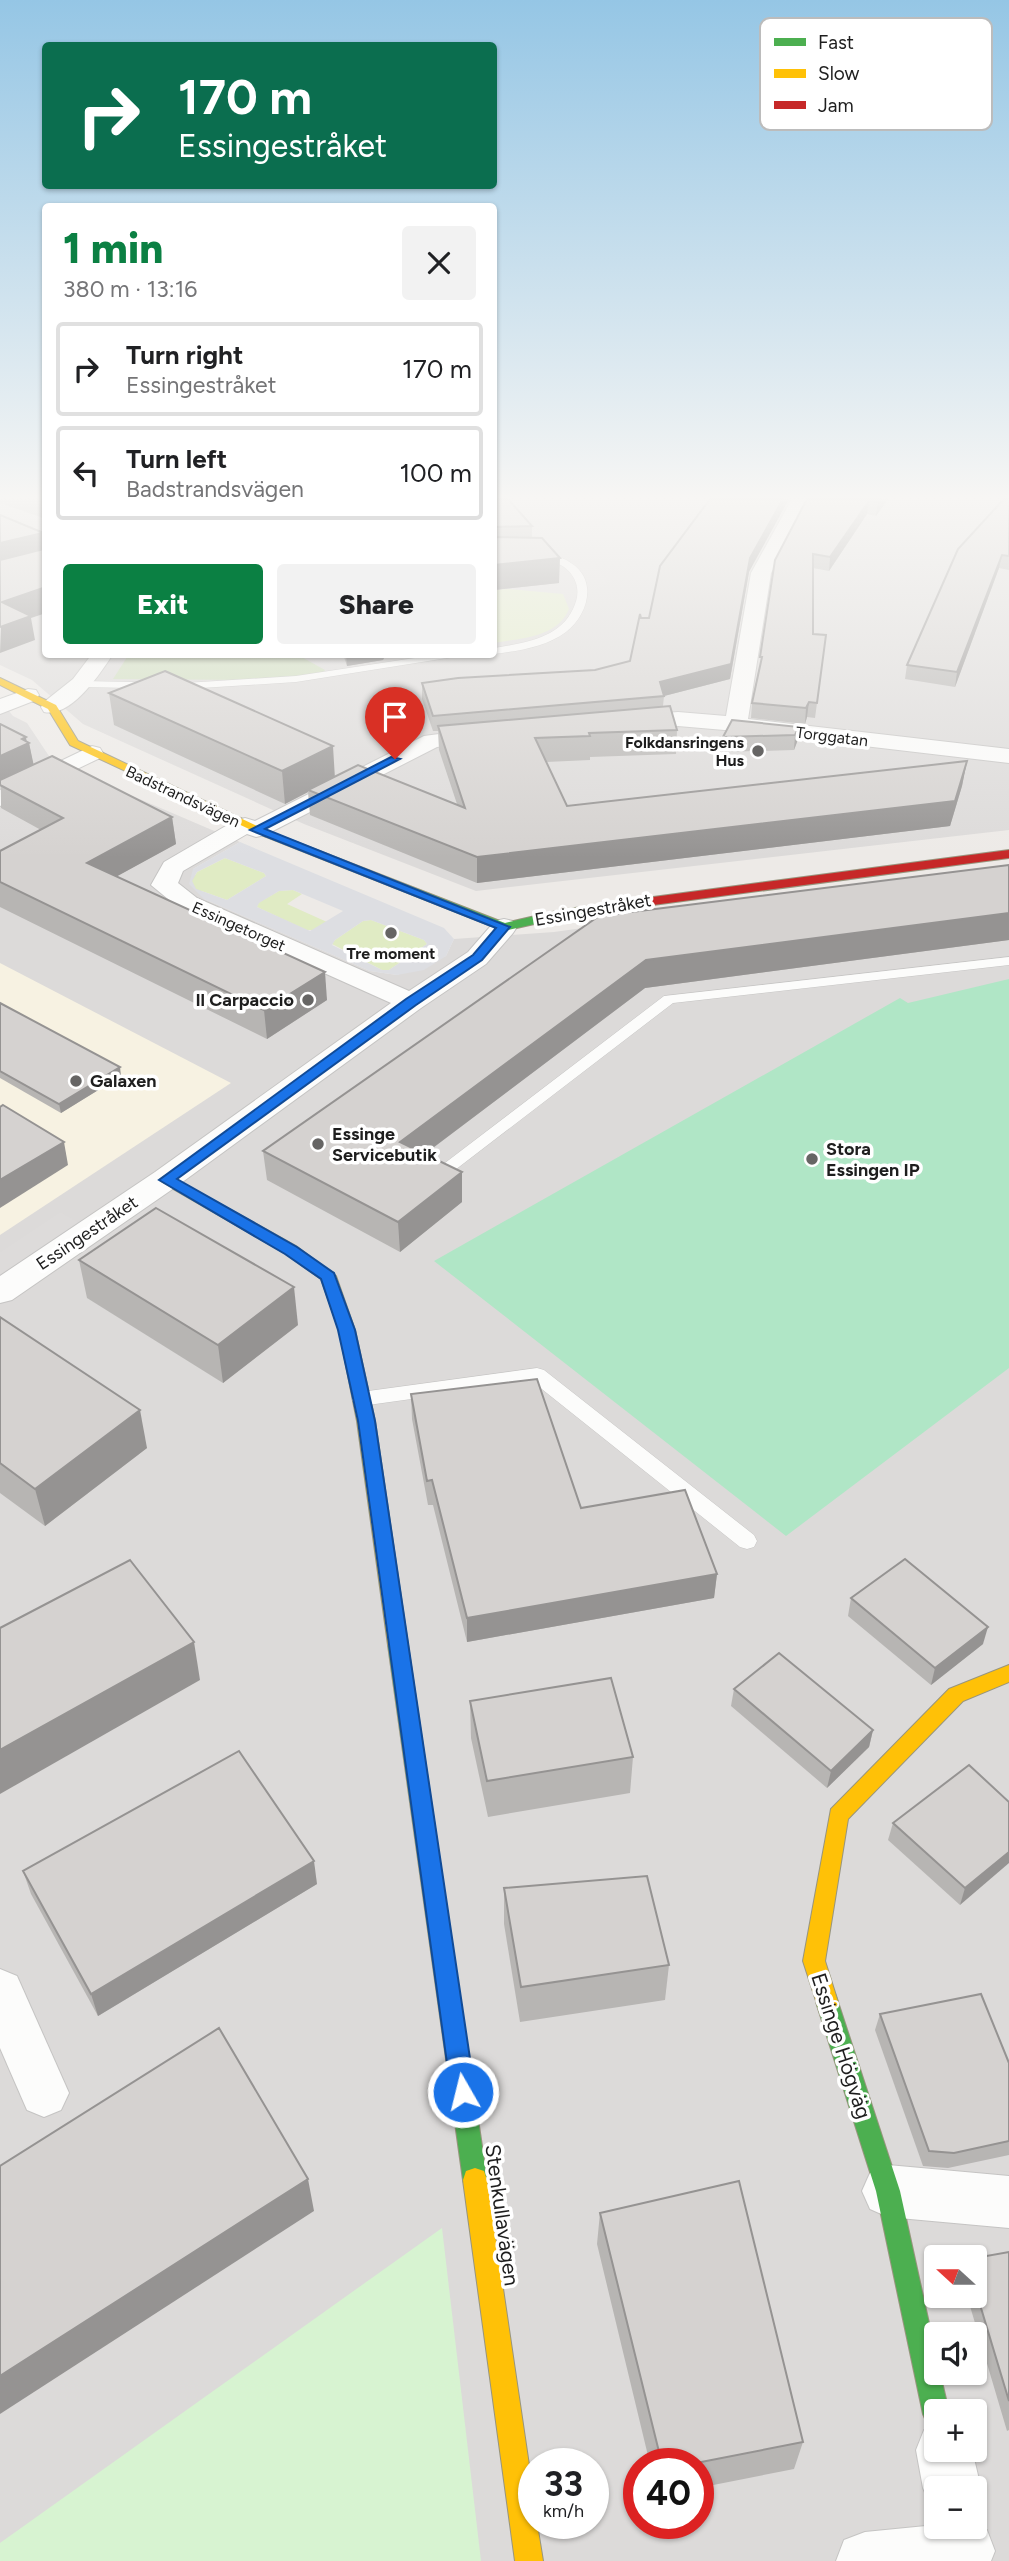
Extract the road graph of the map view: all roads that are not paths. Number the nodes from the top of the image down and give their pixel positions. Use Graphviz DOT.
graph roads {
  1 [pos="576,619"];
  2 [pos="753,619"];
  3 [pos="497,650"];
  4 [pos="100,658"];
  5 [pos="441,658"];
  6 [pos="0,681"];
  7 [pos="81,684"];
  8 [pos="28,695"];
  9 [pos="0,707"];
  10 [pos="52,707"];
  11 [pos="736,724"];
  12 [pos="611,725"];
  13 [pos="505,733"];
  14 [pos="92,753"];
  15 [pos="1009,756"];
  16 [pos="0,799"];
  17 [pos="250,827"];
  18 [pos="1009,854"];
  19 [pos="504,927"];
  20 [pos="1009,961"];
  21 [pos="411,1002"];
  22 [pos="449,1166"];
  23 [pos="166,1180"];
  24 [pos="0,1292"];
  25 [pos="362,1399"];
  26 [pos="747,1541"];
  27 [pos="1009,1673"];
  28 [pos="0,1992"];
  29 [pos="44,2093"];
  30 [pos="888,2190"];
  31 [pos="1009,2202"];
  32 [pos="933,2399"];
  33 [pos="965,2546"];
  34 [pos="529,2561"];
  35 [pos="865,2561"];
  1 -- 3 [label="lane"];
  2 -- 11 [label="street"];
  4 -- 7 [label="street"];
  5 -- 7 [label="lane"];
  6 -- 8 [label="street"];
  7 -- 10 [label="street"];
  8 -- 9 [label="street"];
  8 -- 10 [label="street"];
  10 -- 14 [label="street, Badstrandsvägen"];
  11 -- 12 [label="street, Torggatan"];
  11 -- 15 [label="street, Torggatan"];
  13 -- 17 [label="street"];
  14 -- 16 [label="street"];
  14 -- 17 [label="street, Badstrandsvägen"];
  17 -- 19 [label="street, Badstrandsvägen"];
  17 -- 21 [label="street, Essingetorget"];
  18 -- 19 [label="street, Essingestråket"];
  19 -- 21 [label="street, Essingestråket"];
  20 -- 22 [label="lane"];
  21 -- 23 [label="street, Essingestråket"];
  23 -- 24 [label="street, Essingestråket"];
  23 -- 25 [label="street, Stenkullavägen"];
  25 -- 26 [label="lane"];
  25 -- 34 [label="street, Stenkullavägen"];
  27 -- 30 [label="street, Essinge Högväg"];
  28 -- 29 [label="street"];
  30 -- 31 [label="street"];
  30 -- 32 [label="street, Essinge Högväg"];
  33 -- 35 [label="street"];
}
